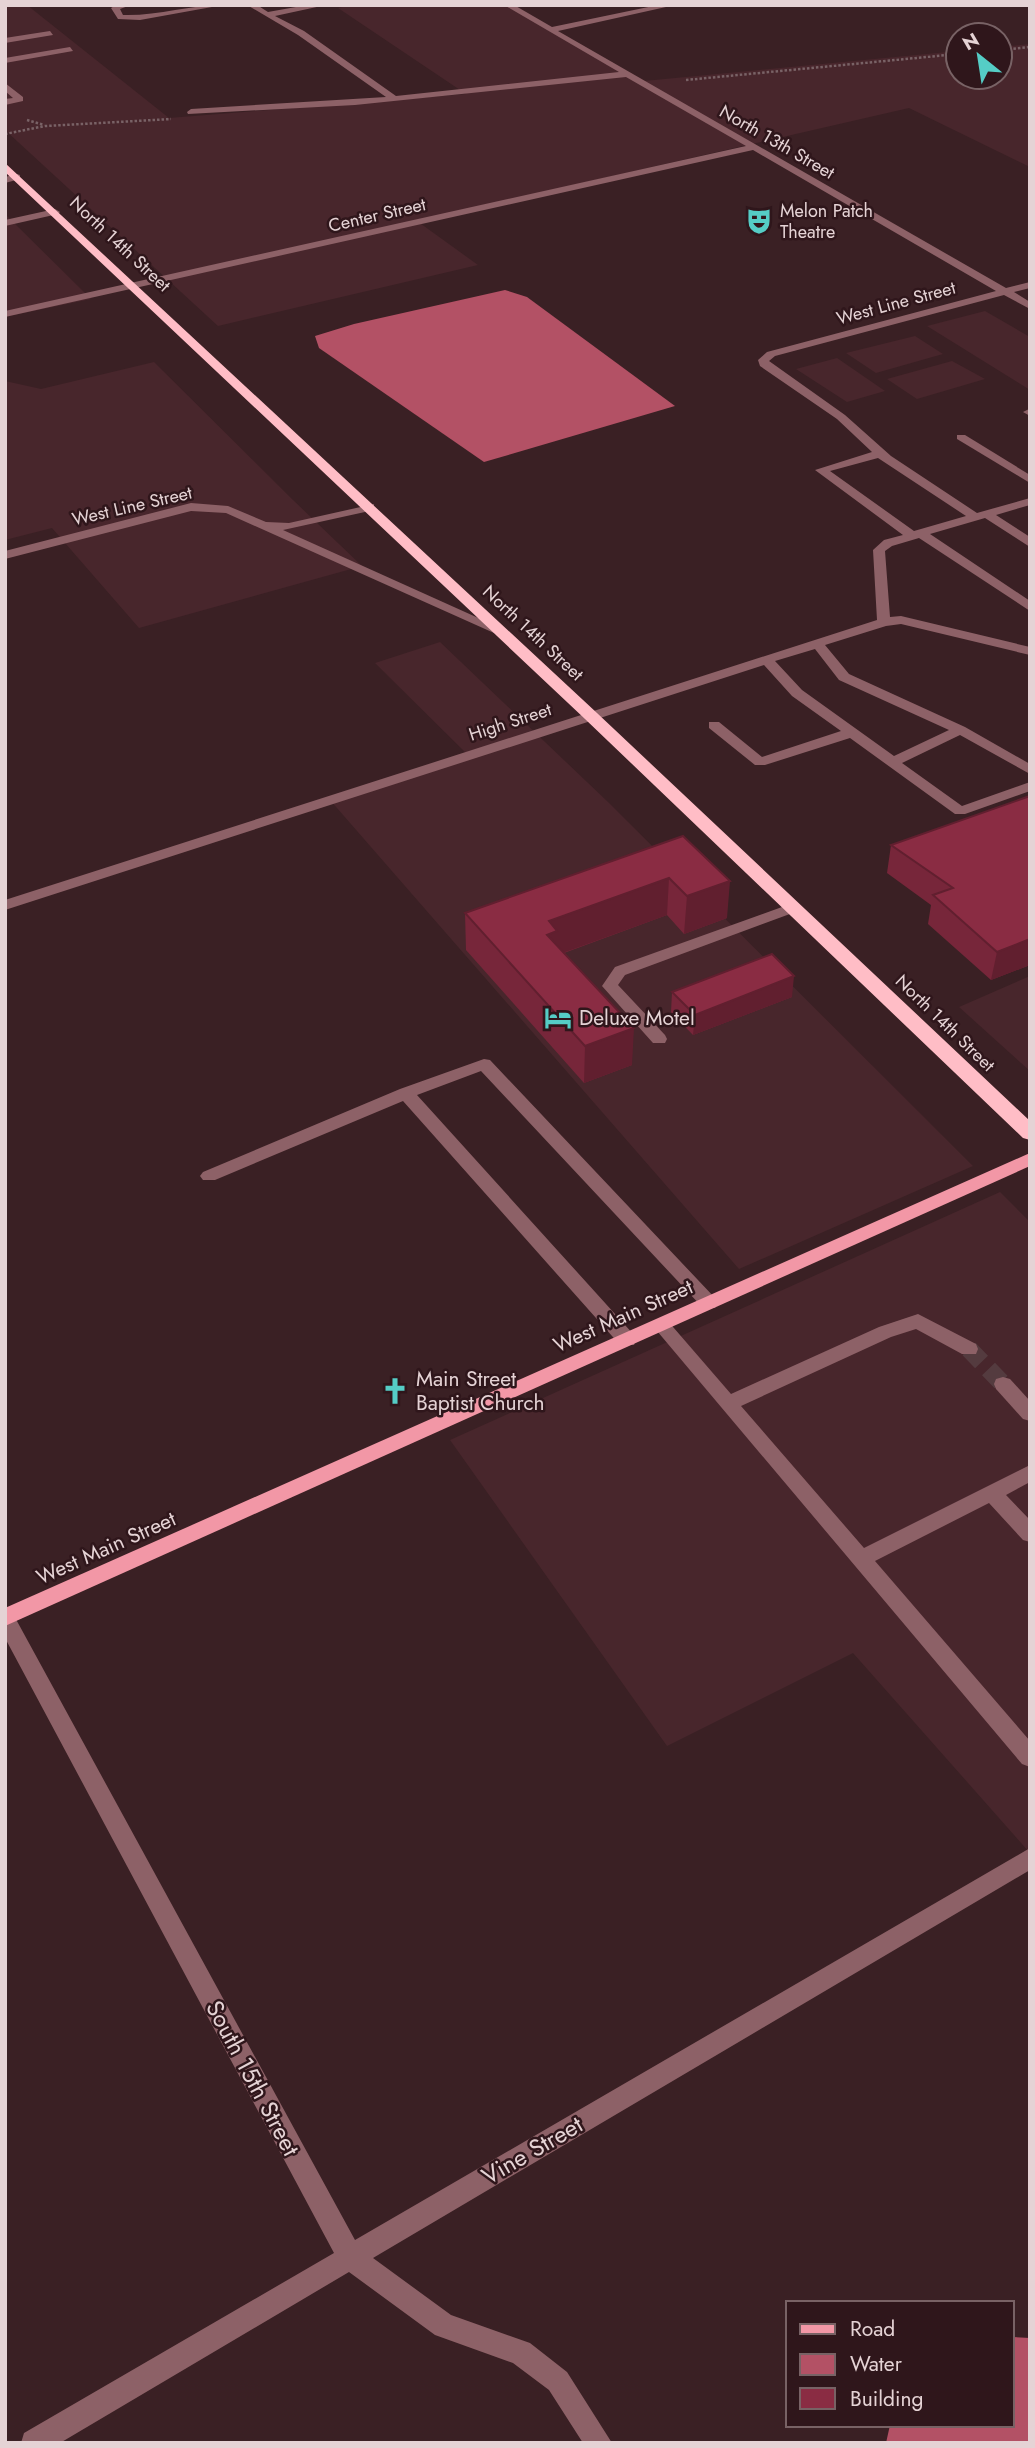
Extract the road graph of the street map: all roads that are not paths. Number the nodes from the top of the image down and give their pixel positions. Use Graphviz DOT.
graph roads {
  1 [pos="127,5"];
  2 [pos="219,5"];
  3 [pos="251,5"];
  4 [pos="322,5"];
  5 [pos="508,5"];
  6 [pos="671,5"];
  7 [pos="267,15"];
  8 [pos="550,30"];
  9 [pos="50,33"];
  10 [pos="5,41"];
  11 [pos="70,49"];
  12 [pos="5,61"];
  13 [pos="627,74"];
  14 [pos="5,86"];
  15 [pos="394,99"];
  16 [pos="5,102"];
  17 [pos="191,112"];
  18 [pos="755,146"];
  19 [pos="5,166"];
  20 [pos="11,179"];
  21 [pos="55,212"];
  22 [pos="5,223"];
  23 [pos="133,285"];
  24 [pos="1030,285"];
  25 [pos="1005,292"];
  26 [pos="1030,306"];
  27 [pos="5,314"];
  28 [pos="961,437"];
  29 [pos="882,453"];
  30 [pos="1030,480"];
  31 [pos="1030,501"];
  32 [pos="370,507"];
  33 [pos="981,516"];
  34 [pos="264,526"];
  35 [pos="917,535"];
  36 [pos="1030,543"];
  37 [pos="5,555"];
  38 [pos="1030,607"];
  39 [pos="884,622"];
  40 [pos="499,631"];
  41 [pos="817,643"];
  42 [pos="1030,651"];
  43 [pos="767,660"];
  44 [pos="591,716"];
  45 [pos="714,725"];
  46 [pos="960,730"];
  47 [pos="850,733"];
  48 [pos="893,762"];
  49 [pos="1030,770"];
  50 [pos="1030,786"];
  51 [pos="5,905"];
  52 [pos="793,908"];
  53 [pos="659,1039"];
  54 [pos="406,1093"];
  55 [pos="1030,1133"];
  56 [pos="1030,1160"];
  57 [pos="209,1176"];
  58 [pos="709,1303"];
  59 [pos="661,1325"];
  60 [pos="627,1340"];
  61 [pos="969,1349"];
  62 [pos="1003,1384"];
  63 [pos="728,1404"];
  64 [pos="1030,1414"];
  65 [pos="1030,1473"];
  66 [pos="992,1493"];
  67 [pos="1030,1534"];
  68 [pos="861,1559"];
  69 [pos="5,1618"];
  70 [pos="1027,1749"];
  71 [pos="1030,1858"];
  72 [pos="350,2257"];
  73 [pos="34,2443"];
  74 [pos="599,2443"];
  1 -- 2 [label="street"];
  3 -- 7 [label="street"];
  4 -- 7 [label="street"];
  5 -- 8 [label="street, North 13th Street"];
  6 -- 8 [label="street"];
  7 -- 15 [label="street"];
  8 -- 13 [label="street, North 13th Street"];
  9 -- 10 [label="street"];
  11 -- 12 [label="street"];
  13 -- 15 [label="street"];
  13 -- 18 [label="street, North 13th Street"];
  14 -- 16 [label="street"];
  15 -- 17 [label="street"];
  18 -- 23 [label="street, Center Street"];
  18 -- 25 [label="street, North 13th Street"];
  19 -- 20 [label="highway, North 14th Street"];
  20 -- 21 [label="highway, North 14th Street"];
  21 -- 22 [label="street"];
  21 -- 23 [label="highway, North 14th Street"];
  23 -- 27 [label="street, Center Street"];
  23 -- 32 [label="highway, North 14th Street"];
  24 -- 25 [label="street, West Line Street"];
  25 -- 26 [label="street, North 13th Street"];
  25 -- 29 [label="street, West Line Street"];
  28 -- 30 [label="street"];
  29 -- 33 [label="street"];
  29 -- 35 [label="street"];
  31 -- 33 [label="street"];
  32 -- 34 [label="street, West Line Street"];
  32 -- 40 [label="highway, North 14th Street"];
  33 -- 35 [label="street"];
  33 -- 36 [label="street"];
  34 -- 37 [label="street, West Line Street"];
  34 -- 40 [label="street, West Line Street"];
  35 -- 38 [label="street"];
  35 -- 39 [label="street"];
  39 -- 41 [label="street, High Street"];
  39 -- 42 [label="street, High Street"];
  40 -- 44 [label="highway, North 14th Street"];
  41 -- 43 [label="street, High Street"];
  41 -- 46 [label="street"];
  43 -- 44 [label="street, High Street"];
  43 -- 47 [label="street"];
  44 -- 51 [label="street, High Street"];
  44 -- 52 [label="highway, North 14th Street"];
  45 -- 47 [label="street"];
  46 -- 48 [label="street"];
  46 -- 49 [label="street"];
  47 -- 48 [label="street"];
  48 -- 50 [label="street"];
  52 -- 53 [label="street"];
  52 -- 55 [label="highway, North 14th Street"];
  54 -- 57 [label="street"];
  54 -- 58 [label="street"];
  54 -- 60 [label="street"];
  56 -- 58 [label="main road, West Main Street"];
  58 -- 59 [label="main road, West Main Street"];
  59 -- 60 [label="main road, West Main Street"];
  59 -- 63 [label="street"];
  60 -- 69 [label="main road, West Main Street"];
  61 -- 63 [label="street"];
  62 -- 64 [label="street"];
  63 -- 68 [label="street"];
  65 -- 66 [label="street"];
  66 -- 67 [label="street"];
  66 -- 68 [label="street"];
  68 -- 70 [label="street"];
  69 -- 72 [label="street, South 15th Street"];
  71 -- 72 [label="street, Vine Street"];
  72 -- 73 [label="street, Vine Street"];
  72 -- 74 [label="street, South 15th Street"];
}
